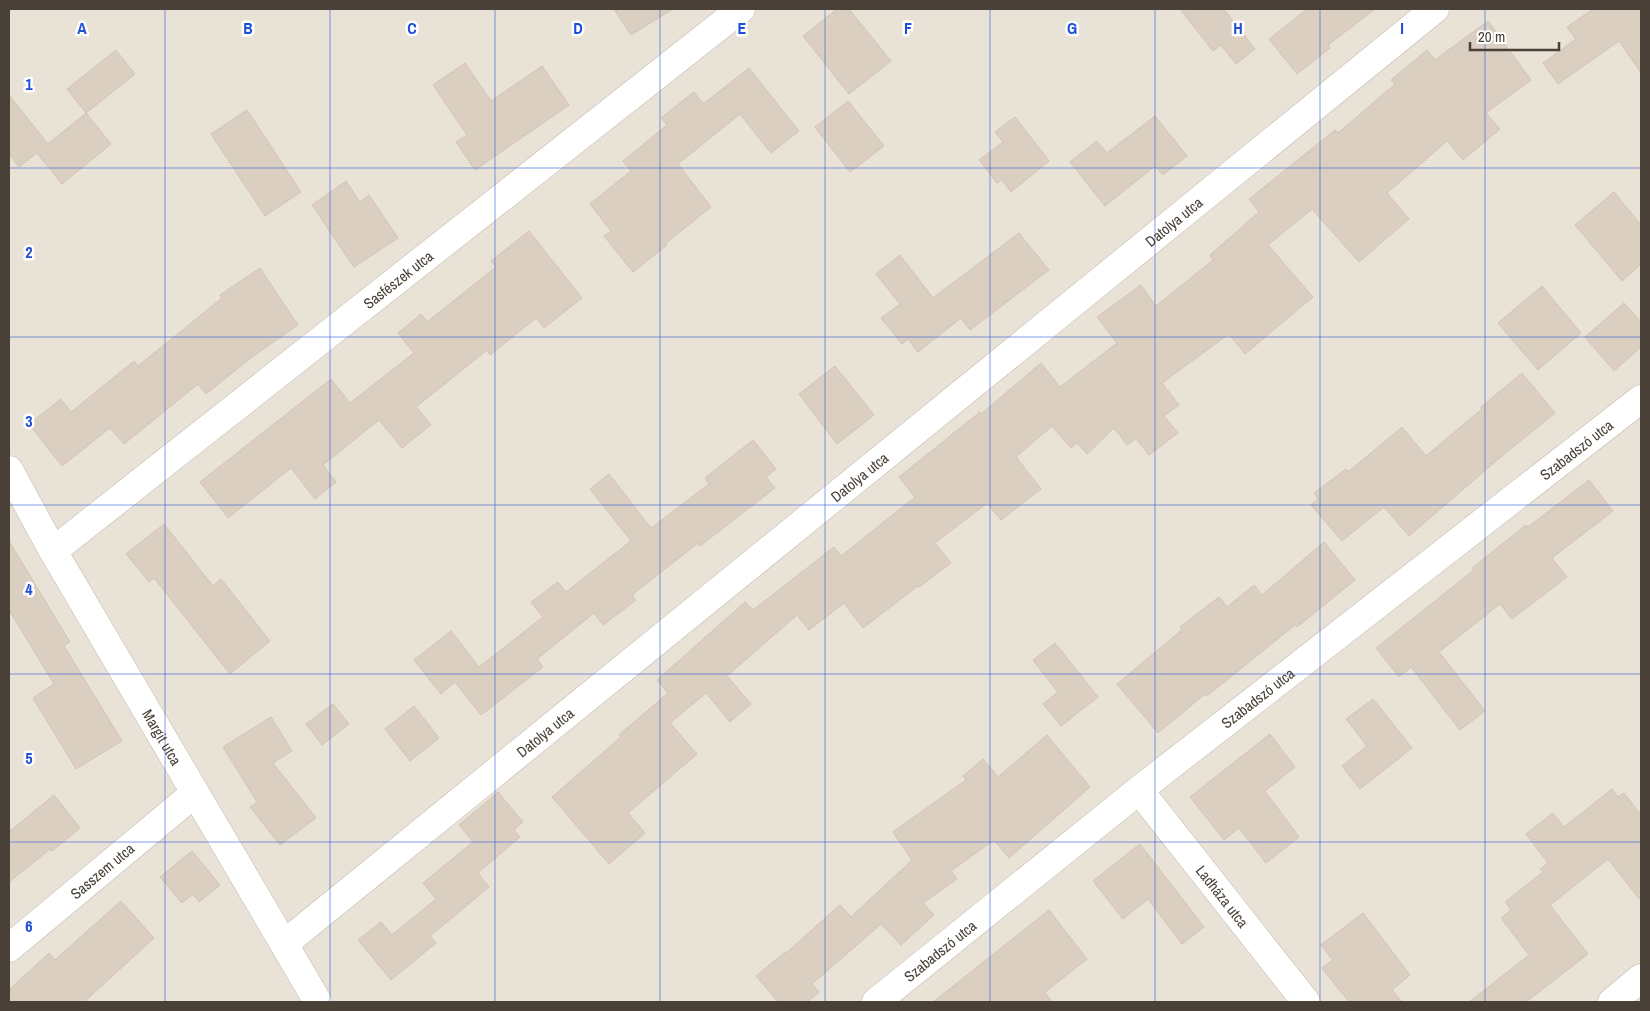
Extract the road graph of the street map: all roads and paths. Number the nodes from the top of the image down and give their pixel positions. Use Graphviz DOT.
graph roads {
  1 [pos="741,9"];
  2 [pos="1434,9"];
  3 [pos="1641,398"];
  4 [pos="9,470"];
  5 [pos="53,551"];
  6 [pos="1139,790"];
  7 [pos="195,793"];
  8 [pos="284,944"];
  9 [pos="9,948"];
  10 [pos="1641,978"];
  11 [pos="318,1002"];
  12 [pos="876,1002"];
  13 [pos="1306,1002"];
  14 [pos="1612,1002"];
  1 -- 5 [label="street, Sasfészek utca"];
  2 -- 8 [label="street, Datolya utca"];
  3 -- 6 [label="street, Szabadszó utca"];
  4 -- 5 [label="street, Margit utca"];
  5 -- 7 [label="street, Margit utca"];
  6 -- 12 [label="street, Szabadszó utca"];
  6 -- 13 [label="street, Ladháza utca"];
  7 -- 8 [label="street, Margit utca"];
  7 -- 9 [label="street, Sasszem utca"];
  8 -- 11 [label="street, Margit utca"];
  10 -- 14 [label="street"];
}
